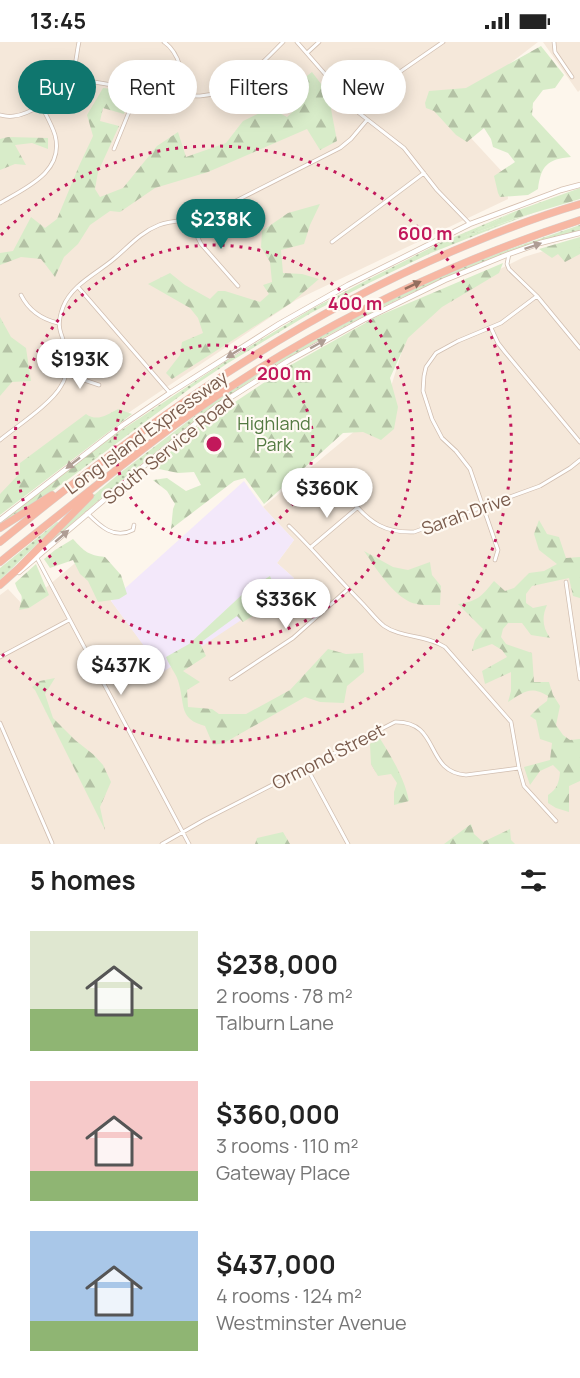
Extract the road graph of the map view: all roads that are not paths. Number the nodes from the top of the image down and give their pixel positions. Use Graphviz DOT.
graph roads {
  1 [pos="79,42"];
  2 [pos="164,42"];
  3 [pos="283,42"];
  4 [pos="297,42"];
  5 [pos="319,42"];
  6 [pos="443,42"];
  7 [pos="554,42"];
  8 [pos="307,53"];
  9 [pos="76,60"];
  10 [pos="177,60"];
  11 [pos="406,68"];
  12 [pos="321,69"];
  13 [pos="572,77"];
  14 [pos="197,96"];
  15 [pos="22,114"];
  16 [pos="44,114"];
  17 [pos="128,114"];
  18 [pos="361,114"];
  19 [pos="0,115"];
  20 [pos="367,120"];
  21 [pos="114,149"];
  22 [pos="424,173"];
  23 [pos="580,185"];
  24 [pos="0,203"];
  25 [pos="580,204"];
  26 [pos="192,220"];
  27 [pos="580,220"];
  28 [pos="470,224"];
  29 [pos="580,233"];
  30 [pos="332,242"];
  31 [pos="508,255"];
  32 [pos="238,286"];
  33 [pos="78,287"];
  34 [pos="21,295"];
  35 [pos="537,296"];
  36 [pos="58,323"];
  37 [pos="491,328"];
  38 [pos="580,348"];
  39 [pos="66,374"];
  40 [pos="99,385"];
  41 [pos="170,393"];
  42 [pos="0,440"];
  43 [pos="580,442"];
  44 [pos="144,449"];
  45 [pos="580,460"];
  46 [pos="330,476"];
  47 [pos="68,487"];
  48 [pos="483,507"];
  49 [pos="357,508"];
  50 [pos="87,513"];
  51 [pos="0,520"];
  52 [pos="134,525"];
  53 [pos="289,526"];
  54 [pos="0,528"];
  55 [pos="0,542"];
  56 [pos="311,547"];
  57 [pos="37,558"];
  58 [pos="495,560"];
  59 [pos="0,562"];
  60 [pos="566,582"];
  61 [pos="0,586"];
  62 [pos="348,589"];
  63 [pos="69,620"];
  64 [pos="0,657"];
  65 [pos="231,679"];
  66 [pos="580,680"];
  67 [pos="0,723"];
  68 [pos="307,768"];
  69 [pos="519,768"];
  70 [pos="556,821"];
  71 [pos="182,832"];
  72 [pos="52,843"];
  73 [pos="162,844"];
  74 [pos="189,844"];
  75 [pos="348,844"];
  1 -- 9 [label="street"];
  2 -- 10 [label="street"];
  3 -- 14 [label="street"];
  4 -- 8 [label="street"];
  5 -- 8 [label="street"];
  6 -- 11 [label="street"];
  7 -- 13 [label="street"];
  8 -- 12 [label="street"];
  15 -- 19 [label="street"];
  16 -- 24 [label="street"];
  17 -- 21 [label="street"];
  18 -- 20 [label="street"];
  20 -- 22 [label="street"];
  20 -- 26 [label="street"];
  22 -- 28 [label="street"];
  22 -- 30 [label="street"];
  23 -- 28 [label="main road"];
  25 -- 47 [label="highway, Long Island Expressway"];
  26 -- 32 [label="street"];
  26 -- 33 [label="street"];
  44 -- 27 [label="highway, Long Island Expressway, one-way"];
  28 -- 41 [label="main road, one-way"];
  31 -- 29 [label="main road, South Service Road, one-way"];
  31 -- 35 [label="street"];
  50 -- 31 [label="main road, South Service Road, one-way"];
  33 -- 36 [label="street"];
  33 -- 41 [label="street"];
  34 -- 36 [label="street"];
  35 -- 37 [label="street"];
  35 -- 38 [label="street"];
  36 -- 39 [label="street"];
  37 -- 43 [label="street"];
  37 -- 48 [label="street"];
  39 -- 40 [label="street"];
  39 -- 42 [label="street"];
  41 -- 51 [label="main road, one-way"];
  44 -- 59 [label="highway, Long Island Expressway"];
  44 -- 61 [label="highway"];
  45 -- 48 [label="street, Sarah Drive"];
  46 -- 49 [label="street, Sarah Drive"];
  47 -- 54 [label="highway"];
  47 -- 55 [label="highway, Long Island Expressway"];
  48 -- 49 [label="street, Sarah Drive"];
  48 -- 58 [label="street"];
  49 -- 56 [label="street"];
  50 -- 52 [label="street"];
  57 -- 50 [label="main road, South Service Road, one-way"];
  53 -- 56 [label="street"];
  56 -- 62 [label="street"];
  57 -- 61 [label="main road, South Service Road"];
  57 -- 63 [label="street"];
  60 -- 66 [label="street"];
  62 -- 65 [label="street"];
  62 -- 69 [label="street"];
  63 -- 64 [label="street"];
  63 -- 71 [label="street"];
  67 -- 72 [label="street"];
  68 -- 69 [label="street, Ormond Street"];
  68 -- 71 [label="street, Ormond Street"];
  68 -- 75 [label="street"];
  69 -- 70 [label="street"];
  71 -- 73 [label="street, Ormond Street"];
  71 -- 74 [label="street"];
}
